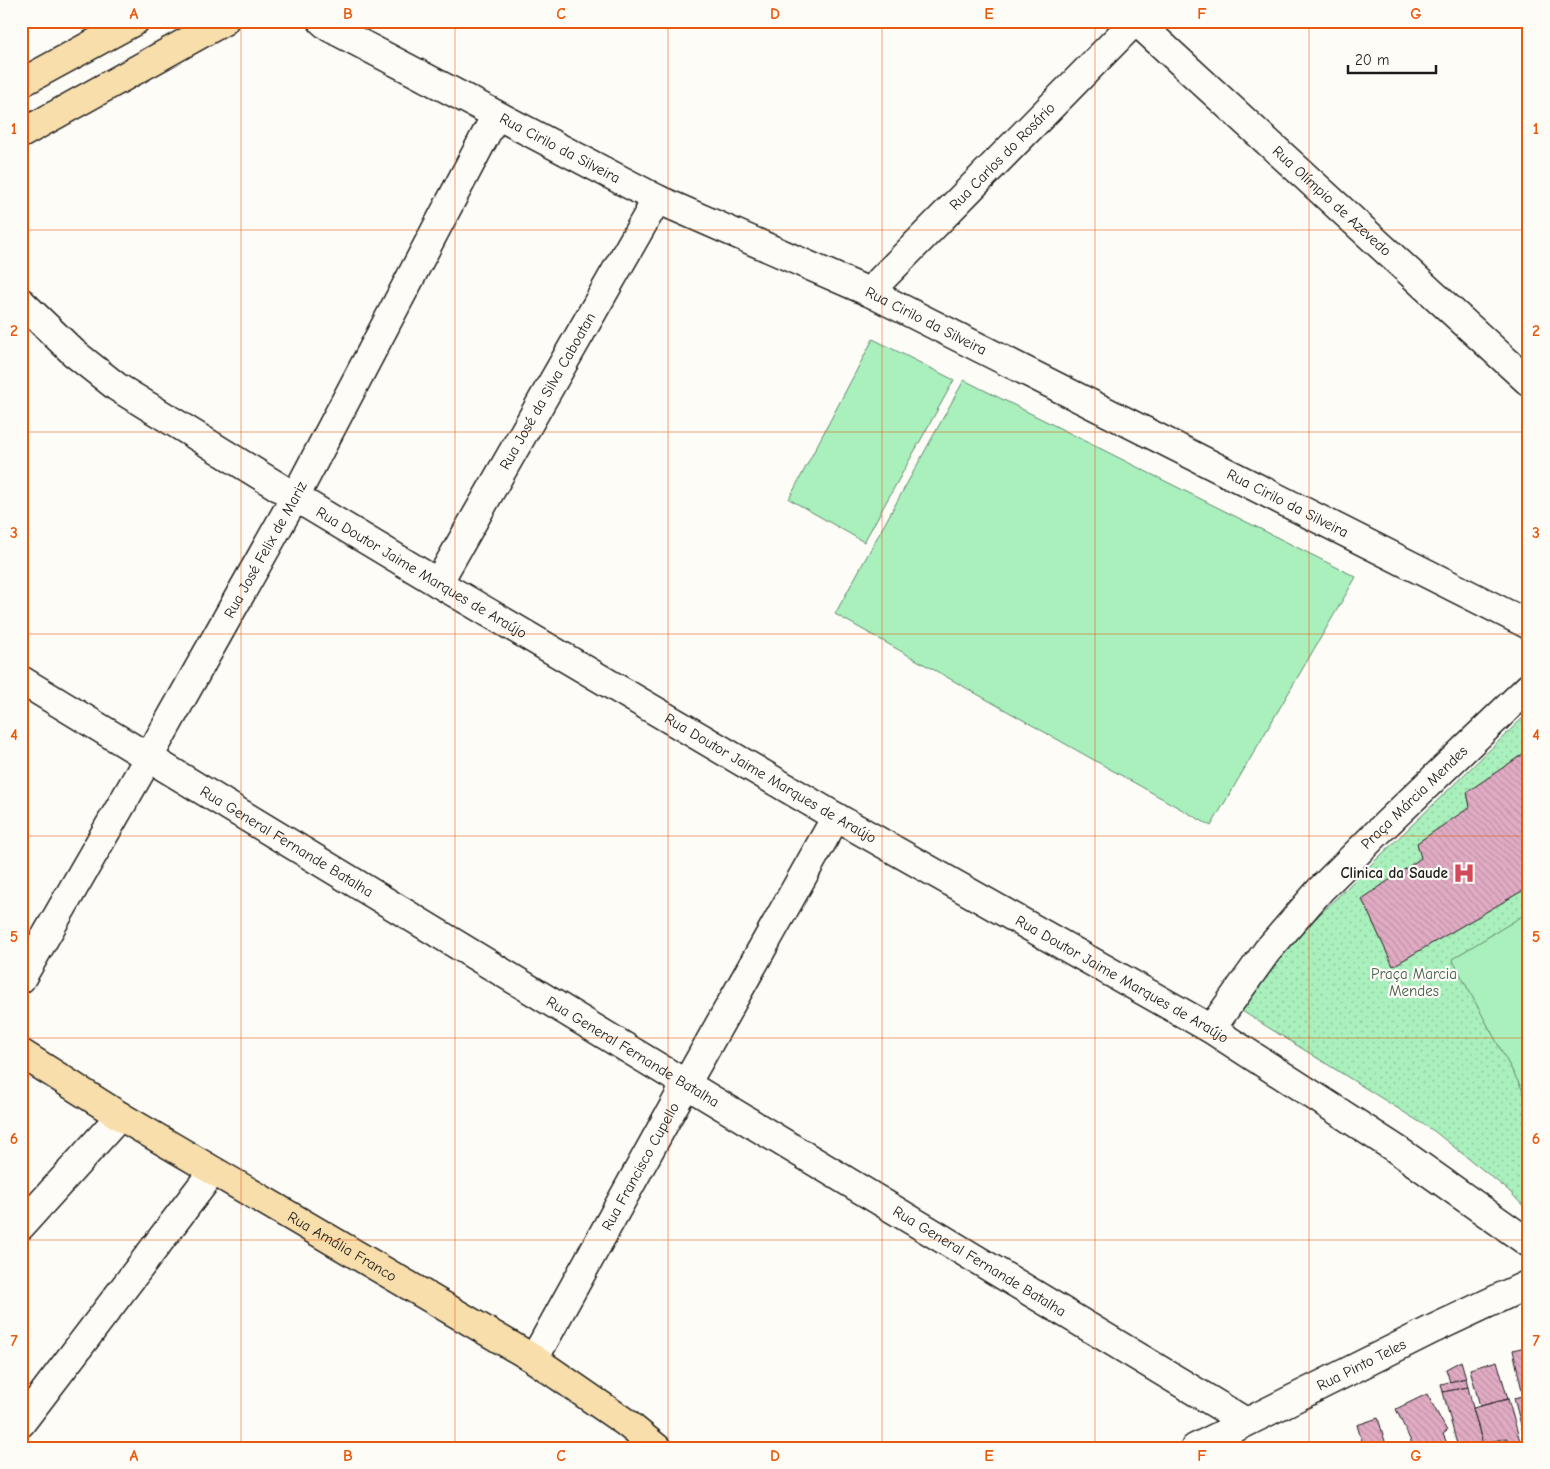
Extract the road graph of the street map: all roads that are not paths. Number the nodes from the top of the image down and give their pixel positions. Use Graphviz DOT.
graph roads {
  1 [pos="135,21"];
  2 [pos="224,21"];
  3 [pos="322,21"];
  4 [pos="1135,21"];
  5 [pos="21,83"];
  6 [pos="496,115"];
  7 [pos="21,134"];
  8 [pos="657,198"];
  9 [pos="869,292"];
  10 [pos="21,302"];
  11 [pos="1529,382"];
  12 [pos="295,497"];
  13 [pos="438,583"];
  14 [pos="1529,625"];
  15 [pos="21,680"];
  16 [pos="1529,687"];
  17 [pos="149,757"];
  18 [pos="836,817"];
  19 [pos="21,979"];
  20 [pos="1210,1029"];
  21 [pos="21,1053"];
  22 [pos="686,1084"];
  23 [pos="120,1116"];
  24 [pos="213,1171"];
  25 [pos="21,1226"];
  26 [pos="1529,1243"];
  27 [pos="1529,1284"];
  28 [pos="534,1359"];
  29 [pos="1246,1422"];
  30 [pos="21,1423"];
  31 [pos="657,1448"];
  32 [pos="1195,1448"];
  1 -- 5 [label="main road"];
  2 -- 7 [label="main road"];
  3 -- 6 [label="street, Rua Cirilo da Silveira"];
  4 -- 9 [label="street, Rua Carlos do Rosário"];
  4 -- 11 [label="street, Rua Olímpio de Azevedo"];
  6 -- 8 [label="street, Rua Cirilo da Silveira"];
  6 -- 12 [label="street, Rua José Felix de Mariz"];
  8 -- 9 [label="street, Rua Cirilo da Silveira"];
  8 -- 13 [label="street, Rua José da Silva Caboatan"];
  9 -- 14 [label="street, Rua Cirilo da Silveira"];
  10 -- 12 [label="street, Rua Doutor Jaime Marques de Araújo"];
  12 -- 13 [label="street, Rua Doutor Jaime Marques de Araújo"];
  12 -- 17 [label="street, Rua José Felix de Mariz"];
  13 -- 18 [label="street, Rua Doutor Jaime Marques de Araújo"];
  15 -- 17 [label="street, Rua General Fernande Batalha"];
  16 -- 20 [label="street, Praça Márcia Mendes"];
  17 -- 19 [label="street, Rua José Felix de Mariz"];
  17 -- 22 [label="street, Rua General Fernande Batalha"];
  18 -- 20 [label="street, Rua Doutor Jaime Marques de Araújo"];
  18 -- 22 [label="street, Rua Francisco Cupello"];
  20 -- 26 [label="street, Rua Doutor Jaime Marques de Araújo"];
  21 -- 23 [label="main road, Rua Amália Franco"];
  22 -- 28 [label="street, Rua Francisco Cupello"];
  22 -- 29 [label="street, Rua General Fernande Batalha"];
  23 -- 24 [label="main road, Rua Amália Franco"];
  23 -- 25 [label="street"];
  24 -- 28 [label="main road, Rua Amália Franco"];
  24 -- 30 [label="street"];
  27 -- 29 [label="street, Rua Pinto Teles"];
  28 -- 31 [label="main road, Rua Amália Franco"];
  29 -- 32 [label="street, Rua Pinto Teles"];
}
